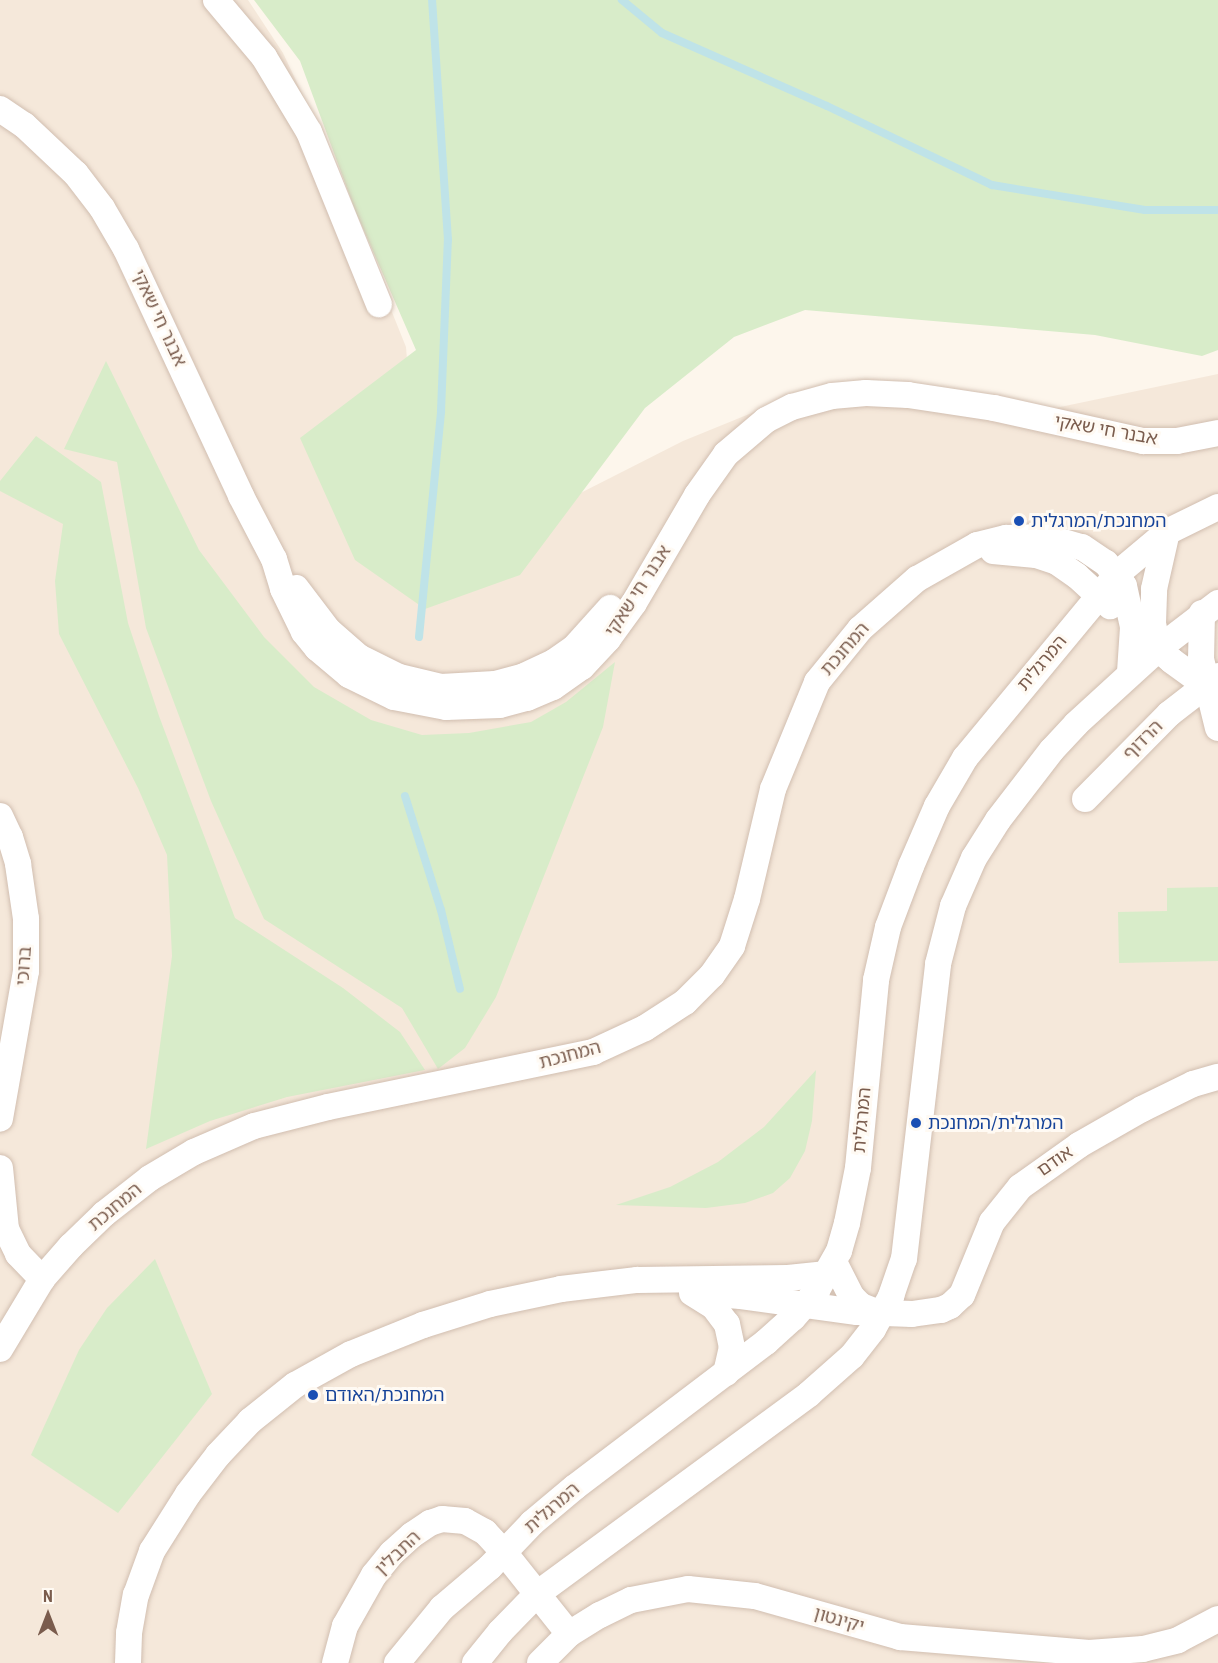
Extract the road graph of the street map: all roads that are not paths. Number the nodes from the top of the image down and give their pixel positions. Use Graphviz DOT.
graph roads {
  1 [pos="216,0"];
  2 [pos="0,109"];
  3 [pos="379,304"];
  4 [pos="1218,434"];
  5 [pos="1218,507"];
  6 [pos="1167,532"];
  7 [pos="958,555"];
  8 [pos="1117,574"];
  9 [pos="1098,596"];
  10 [pos="1210,608"];
  11 [pos="1133,627"];
  12 [pos="1158,649"];
  13 [pos="1130,672"];
  14 [pos="1212,680"];
  15 [pos="1218,728"];
  16 [pos="1085,799"];
  17 [pos="0,816"];
  18 [pos="1218,1077"];
  19 [pos="0,1119"];
  20 [pos="0,1168"];
  21 [pos="831,1268"];
  22 [pos="899,1277"];
  23 [pos="42,1279"];
  24 [pos="561,1288"];
  25 [pos="691,1293"];
  26 [pos="805,1306"];
  27 [pos="950,1306"];
  28 [pos="883,1314"];
  29 [pos="0,1349"];
  30 [pos="726,1373"];
  31 [pos="503,1551"];
  32 [pos="537,1594"];
  33 [pos="1218,1619"];
  34 [pos="569,1634"];
  35 [pos="128,1663"];
  36 [pos="335,1663"];
  37 [pos="397,1663"];
  38 [pos="475,1663"];
  39 [pos="540,1663"];
  1 -- 3 [label="street"];
  2 -- 4 [label="street, אבנר חי שאקי"];
  5 -- 6 [label="street, המרגלית"];
  6 -- 8 [label="street, המרגלית"];
  6 -- 12 [label="street"];
  7 -- 8 [label="street, המחנכת"];
  7 -- 9 [label="street, המחנכת"];
  7 -- 23 [label="street, המחנכת"];
  8 -- 9 [label="street, המרגלית"];
  8 -- 11 [label="street, המחנכת"];
  9 -- 11 [label="street, המחנכת"];
  9 -- 21 [label="street, המרגלית"];
  10 -- 12 [label="street"];
  10 -- 14 [label="street"];
  11 -- 12 [label="street, המחנכת"];
  11 -- 13 [label="street, המחנכת"];
  12 -- 13 [label="street"];
  12 -- 14 [label="street"];
  13 -- 22 [label="street"];
  14 -- 15 [label="street"];
  14 -- 16 [label="street, הרדוף"];
  17 -- 19 [label="street, ברוכי"];
  18 -- 27 [label="street, אודם"];
  20 -- 23 [label="street"];
  21 -- 24 [label="street"];
  21 -- 26 [label="street, המרגלית"];
  21 -- 28 [label="street"];
  22 -- 27 [label="street"];
  22 -- 28 [label="street"];
  23 -- 29 [label="street, המחנכת"];
  24 -- 25 [label="street"];
  24 -- 35 [label="street"];
  25 -- 26 [label="street"];
  25 -- 30 [label="street"];
  26 -- 28 [label="street"];
  26 -- 30 [label="street, המרגלית"];
  27 -- 28 [label="street"];
  28 -- 32 [label="street"];
  30 -- 31 [label="street, המרגלית"];
  31 -- 32 [label="street"];
  31 -- 36 [label="street, התבלין"];
  31 -- 37 [label="street, המרגלית"];
  32 -- 34 [label="street"];
  32 -- 38 [label="street"];
  33 -- 34 [label="street, יקינטון"];
  34 -- 39 [label="street, יקינטון"];
}
